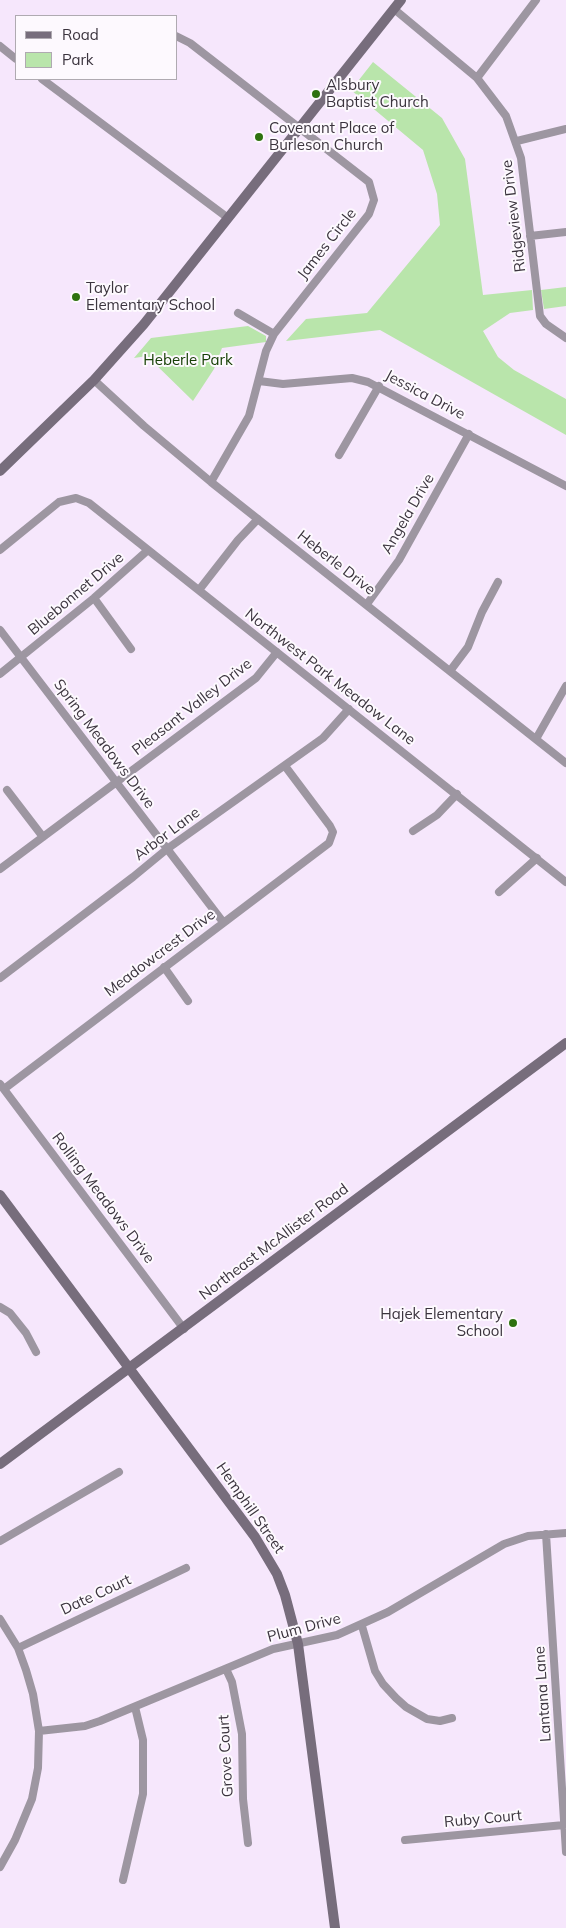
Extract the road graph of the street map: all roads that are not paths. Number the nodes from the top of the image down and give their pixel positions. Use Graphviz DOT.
graph roads {
  1 [pos="401,0"];
  2 [pos="536,0"];
  3 [pos="394,9"];
  4 [pos="178,37"];
  5 [pos="0,46"];
  6 [pos="15,58"];
  7 [pos="478,78"];
  8 [pos="53,82"];
  9 [pos="300,128"];
  10 [pos="566,129"];
  11 [pos="517,141"];
  12 [pos="228,218"];
  13 [pos="566,232"];
  14 [pos="530,236"];
  15 [pos="238,313"];
  16 [pos="274,334"];
  17 [pos="566,338"];
  18 [pos="94,380"];
  19 [pos="259,381"];
  20 [pos="379,386"];
  21 [pos="470,434"];
  22 [pos="339,455"];
  23 [pos="0,471"];
  24 [pos="211,482"];
  25 [pos="566,486"];
  26 [pos="258,520"];
  27 [pos="0,550"];
  28 [pos="148,550"];
  29 [pos="498,582"];
  30 [pos="199,590"];
  31 [pos="94,598"];
  32 [pos="367,604"];
  33 [pos="0,630"];
  34 [pos="132,649"];
  35 [pos="277,652"];
  36 [pos="21,658"];
  37 [pos="450,671"];
  38 [pos="0,674"];
  39 [pos="566,686"];
  40 [pos="349,709"];
  41 [pos="536,739"];
  42 [pos="566,763"];
  43 [pos="285,766"];
  44 [pos="116,782"];
  45 [pos="8,790"];
  46 [pos="456,794"];
  47 [pos="414,831"];
  48 [pos="43,837"];
  49 [pos="167,848"];
  50 [pos="537,858"];
  51 [pos="0,869"];
  52 [pos="566,882"];
  53 [pos="499,892"];
  54 [pos="223,922"];
  55 [pos="164,967"];
  56 [pos="0,978"];
  57 [pos="188,1001"];
  58 [pos="566,1043"];
  59 [pos="2,1086"];
  60 [pos="0,1195"];
  61 [pos="0,1307"];
  62 [pos="184,1329"];
  63 [pos="36,1352"];
  64 [pos="130,1369"];
  65 [pos="0,1464"];
  66 [pos="119,1472"];
  67 [pos="566,1533"];
  68 [pos="546,1534"];
  69 [pos="0,1541"];
  70 [pos="186,1568"];
  71 [pos="0,1619"];
  72 [pos="362,1626"];
  73 [pos="298,1644"];
  74 [pos="18,1648"];
  75 [pos="226,1669"];
  76 [pos="135,1707"];
  77 [pos="452,1718"];
  78 [pos="39,1731"];
  79 [pos="564,1825"];
  80 [pos="405,1840"];
  81 [pos="248,1843"];
  82 [pos="566,1852"];
  83 [pos="0,1866"];
  84 [pos="123,1880"];
  85 [pos="335,1928"];
  1 -- 3 [label="street"];
  2 -- 7 [label="street"];
  3 -- 7 [label="street, Ridgeview Drive"];
  3 -- 9 [label="street"];
  4 -- 9 [label="street, James Circle"];
  5 -- 6 [label="street"];
  7 -- 11 [label="street, Ridgeview Drive"];
  8 -- 12 [label="street"];
  9 -- 12 [label="street"];
  9 -- 16 [label="street, James Circle"];
  10 -- 11 [label="street"];
  11 -- 14 [label="street, Ridgeview Drive"];
  12 -- 18 [label="street"];
  13 -- 14 [label="street"];
  14 -- 17 [label="street, Ridgeview Drive"];
  15 -- 16 [label="street"];
  16 -- 19 [label="street, James Circle"];
  18 -- 23 [label="street"];
  18 -- 24 [label="street, Heberle Drive"];
  19 -- 20 [label="street, Jessica Drive"];
  19 -- 24 [label="street, James Circle"];
  20 -- 21 [label="street, Jessica Drive"];
  20 -- 22 [label="street"];
  21 -- 25 [label="street, Jessica Drive"];
  21 -- 32 [label="street, Angela Drive"];
  24 -- 26 [label="street, Heberle Drive"];
  26 -- 30 [label="street"];
  26 -- 32 [label="street, Heberle Drive"];
  27 -- 28 [label="street, Northwest Park Meadow Lane"];
  28 -- 30 [label="street, Northwest Park Meadow Lane"];
  28 -- 31 [label="street, Bluebonnet Drive"];
  29 -- 37 [label="street"];
  30 -- 35 [label="street, Northwest Park Meadow Lane"];
  31 -- 34 [label="street"];
  31 -- 36 [label="street, Bluebonnet Drive"];
  32 -- 37 [label="street, Heberle Drive"];
  33 -- 36 [label="street, Spring Meadows Drive"];
  35 -- 40 [label="street, Northwest Park Meadow Lane"];
  35 -- 44 [label="street, Pleasant Valley Drive"];
  36 -- 38 [label="street, Bluebonnet Drive"];
  36 -- 44 [label="street, Spring Meadows Drive"];
  37 -- 41 [label="street, Heberle Drive"];
  39 -- 41 [label="street"];
  40 -- 43 [label="street, Arbor Lane"];
  40 -- 46 [label="street, Northwest Park Meadow Lane"];
  41 -- 42 [label="street, Heberle Drive"];
  43 -- 49 [label="street, Arbor Lane"];
  43 -- 54 [label="street, Meadowcrest Drive"];
  44 -- 48 [label="street, Pleasant Valley Drive"];
  44 -- 49 [label="street, Spring Meadows Drive"];
  45 -- 48 [label="street"];
  46 -- 47 [label="street"];
  46 -- 50 [label="street, Northwest Park Meadow Lane"];
  48 -- 51 [label="street, Pleasant Valley Drive"];
  49 -- 54 [label="street, Spring Meadows Drive"];
  49 -- 56 [label="street, Arbor Lane"];
  50 -- 52 [label="street, Northwest Park Meadow Lane"];
  50 -- 53 [label="street"];
  54 -- 55 [label="street, Meadowcrest Drive"];
  55 -- 57 [label="street"];
  55 -- 59 [label="street, Meadowcrest Drive"];
  58 -- 62 [label="street, Northeast McAllister Road"];
  59 -- 62 [label="street, Rolling Meadows Drive"];
  60 -- 64 [label="street, Hemphill Street"];
  61 -- 63 [label="street"];
  62 -- 64 [label="street, Northeast McAllister Road"];
  64 -- 65 [label="street, Northeast McAllister Road"];
  64 -- 73 [label="street, Hemphill Street"];
  66 -- 69 [label="street"];
  67 -- 68 [label="street, Plum Drive"];
  68 -- 72 [label="street, Plum Drive"];
  68 -- 79 [label="street, Lantana Lane"];
  70 -- 74 [label="street, Date Court"];
  71 -- 74 [label="street"];
  72 -- 73 [label="street, Plum Drive"];
  72 -- 77 [label="street"];
  73 -- 75 [label="street, Plum Drive"];
  73 -- 85 [label="street, Hemphill Street"];
  74 -- 78 [label="street"];
  75 -- 76 [label="street, Plum Drive"];
  75 -- 81 [label="street, Grove Court"];
  76 -- 78 [label="street, Plum Drive"];
  76 -- 84 [label="street"];
  78 -- 83 [label="street"];
  79 -- 80 [label="street, Ruby Court"];
  79 -- 82 [label="street, Lantana Lane"];
}
